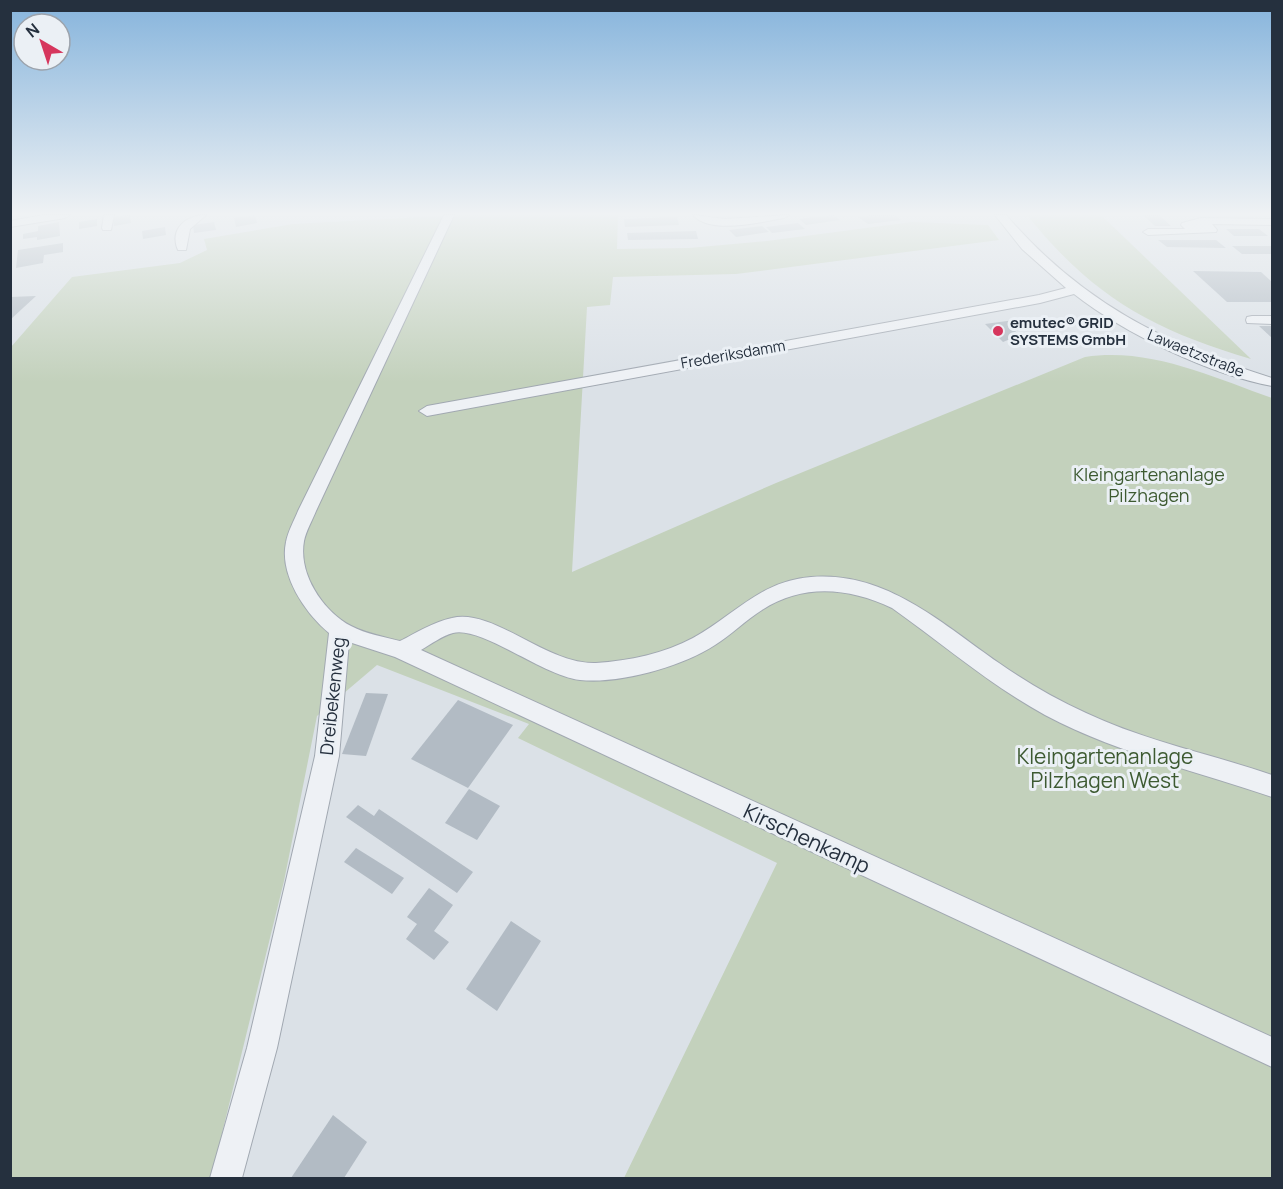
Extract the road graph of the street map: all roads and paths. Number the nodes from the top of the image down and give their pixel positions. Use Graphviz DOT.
graph roads {
  1 [pos="422,270"];
  2 [pos="1052,270"];
  3 [pos="1074,290"];
  4 [pos="1040,299"];
  5 [pos="1087,300"];
  6 [pos="1252,320"];
  7 [pos="1272,320"];
  8 [pos="1272,382"];
  9 [pos="427,411"];
  10 [pos="340,629"];
  11 [pos="401,651"];
  12 [pos="1272,786"];
  13 [pos="1272,1052"];
  14 [pos="226,1179"];
  1 -- 10 [label="street, Dreibekenweg"];
  2 -- 3 [label="street, Lawaetzstraße"];
  3 -- 4 [label="street, Frederiksdamm"];
  3 -- 5 [label="street, Lawaetzstraße"];
  4 -- 5 [label="street, Frederiksdamm"];
  4 -- 9 [label="street, Frederiksdamm"];
  5 -- 8 [label="street, Lawaetzstraße"];
  6 -- 7 [label="street"];
  10 -- 11 [label="street, Kirschenkamp"];
  10 -- 14 [label="street, Dreibekenweg"];
  11 -- 12 [label="street"];
  11 -- 13 [label="street, Kirschenkamp"];
}
